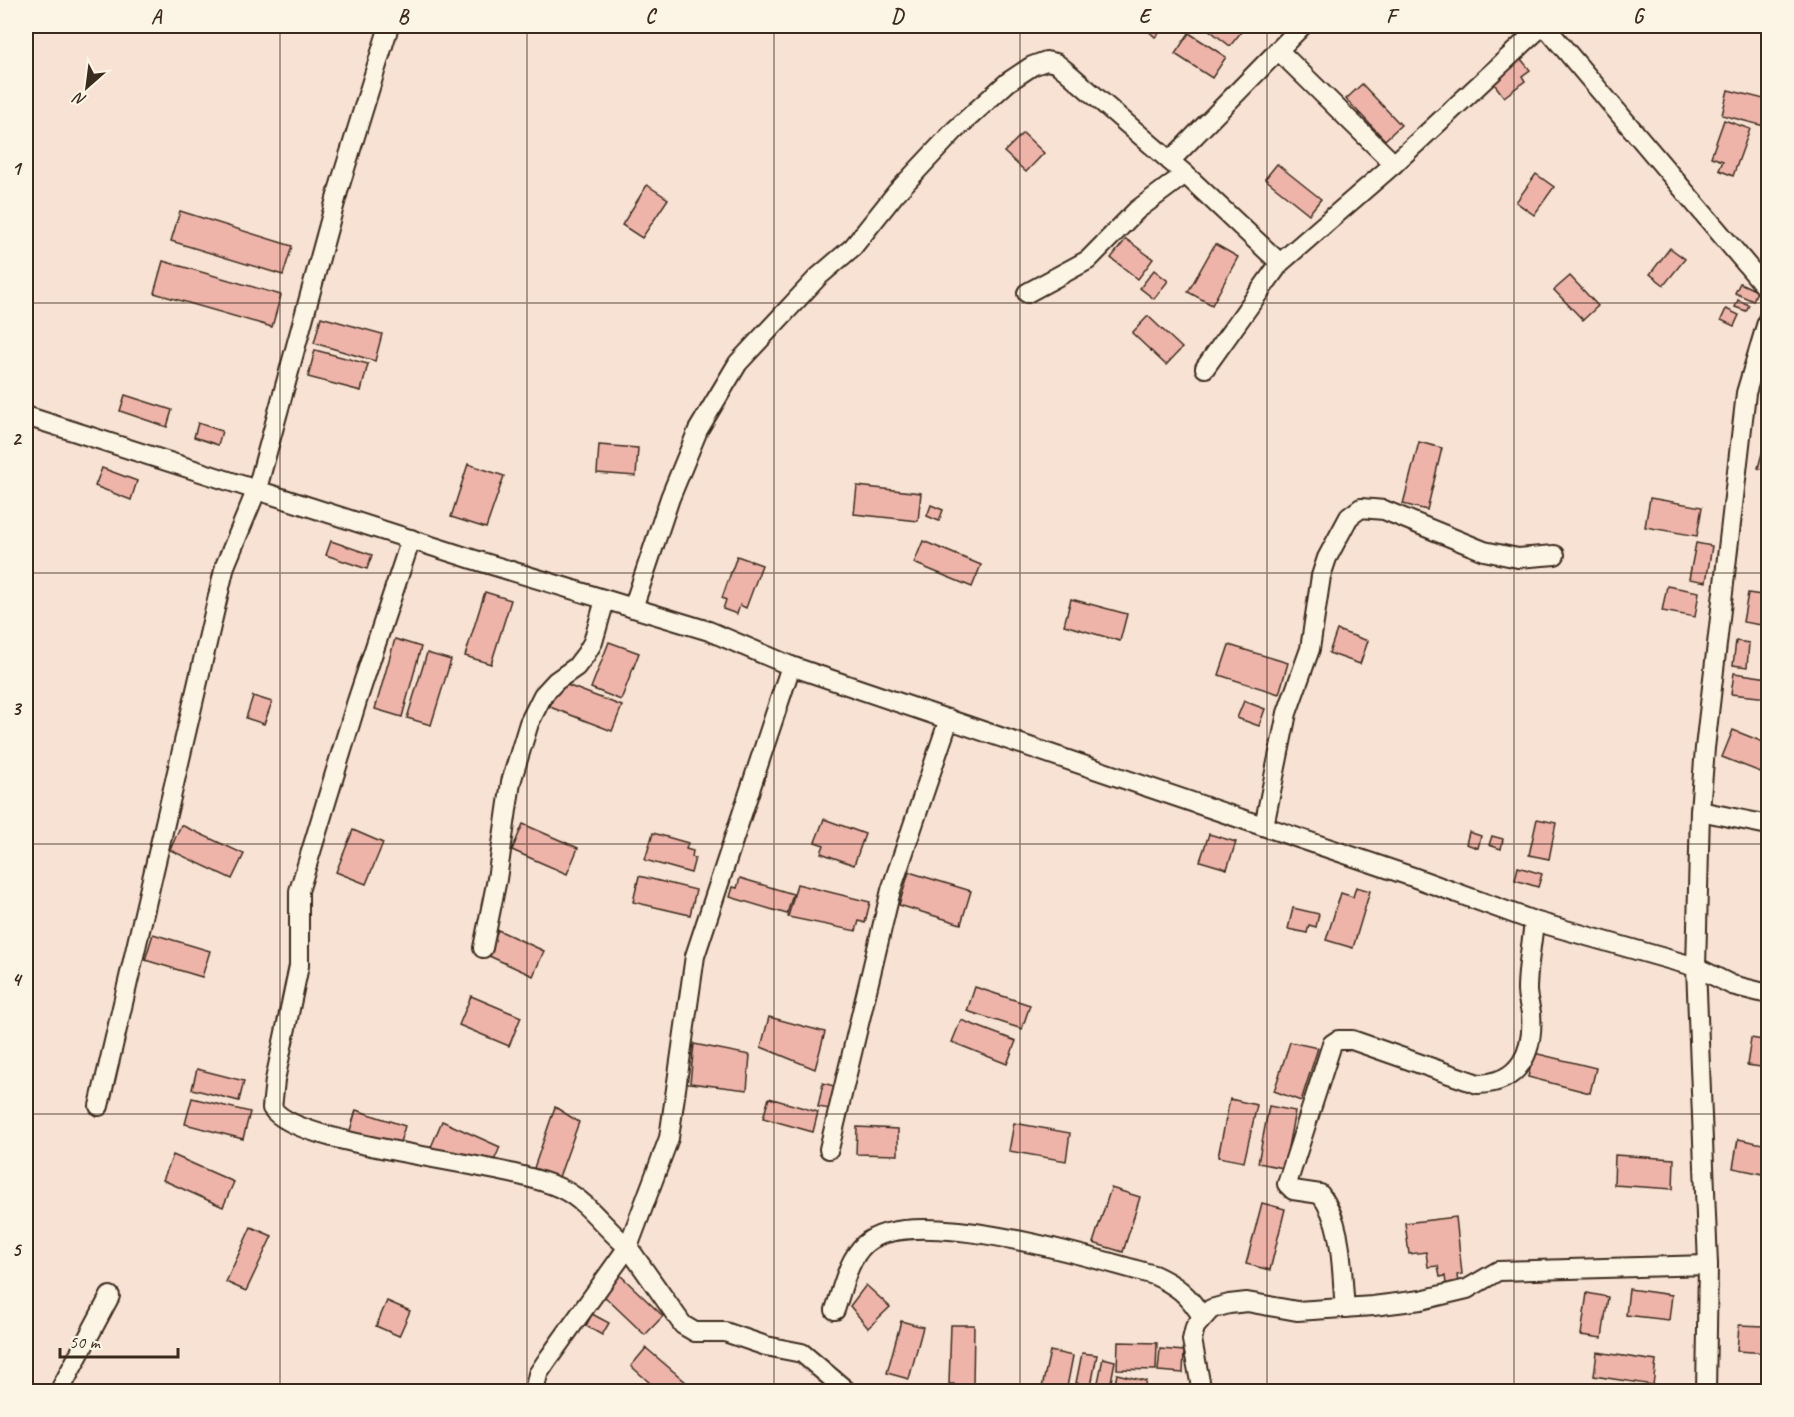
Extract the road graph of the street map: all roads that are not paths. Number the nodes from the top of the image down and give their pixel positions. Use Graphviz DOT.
graph roads {
  1 [pos="389,26"];
  2 [pos="1302,26"];
  3 [pos="1544,26"];
  4 [pos="1278,50"];
  5 [pos="1170,161"];
  6 [pos="1394,164"];
  7 [pos="1185,174"];
  8 [pos="1280,263"];
  9 [pos="1768,290"];
  10 [pos="1027,293"];
  11 [pos="1768,319"];
  12 [pos="1205,368"];
  13 [pos="26,416"];
  14 [pos="257,489"];
  15 [pos="411,539"];
  16 [pos="1555,555"];
  17 [pos="605,600"];
  18 [pos="633,608"];
  19 [pos="791,666"];
  20 [pos="949,719"];
  21 [pos="1700,811"];
  22 [pos="1768,825"];
  23 [pos="1264,826"];
  24 [pos="1534,921"];
  25 [pos="483,948"];
  26 [pos="1696,967"];
  27 [pos="1768,994"];
  28 [pos="99,1106"];
  29 [pos="829,1149"];
  30 [pos="628,1247"];
  31 [pos="1708,1265"];
  32 [pos="110,1296"];
  33 [pos="1345,1308"];
  34 [pos="835,1310"];
  35 [pos="1202,1317"];
  36 [pos="59,1392"];
  37 [pos="534,1392"];
  38 [pos="848,1392"];
  39 [pos="1202,1392"];
  40 [pos="1706,1392"];
  1 -- 14 [label="street"];
  2 -- 4 [label="street"];
  3 -- 6 [label="street"];
  3 -- 9 [label="street"];
  4 -- 5 [label="street"];
  4 -- 6 [label="street"];
  5 -- 7 [label="street"];
  5 -- 18 [label="street"];
  6 -- 8 [label="street"];
  7 -- 8 [label="street"];
  7 -- 10 [label="street"];
  8 -- 12 [label="street"];
  11 -- 21 [label="street"];
  13 -- 14 [label="street"];
  14 -- 15 [label="street"];
  14 -- 28 [label="street"];
  15 -- 17 [label="street"];
  15 -- 30 [label="street"];
  16 -- 23 [label="street"];
  17 -- 18 [label="street"];
  17 -- 25 [label="street"];
  18 -- 19 [label="street"];
  19 -- 20 [label="street"];
  19 -- 30 [label="street"];
  20 -- 23 [label="street"];
  20 -- 29 [label="street"];
  21 -- 22 [label="street"];
  21 -- 26 [label="street"];
  23 -- 24 [label="street"];
  24 -- 26 [label="street"];
  24 -- 33 [label="street"];
  26 -- 27 [label="street"];
  26 -- 31 [label="street"];
  30 -- 37 [label="street"];
  30 -- 38 [label="street"];
  31 -- 33 [label="street"];
  31 -- 40 [label="street"];
  32 -- 36 [label="street"];
  33 -- 35 [label="street"];
  34 -- 35 [label="street"];
  35 -- 39 [label="street"];
}
